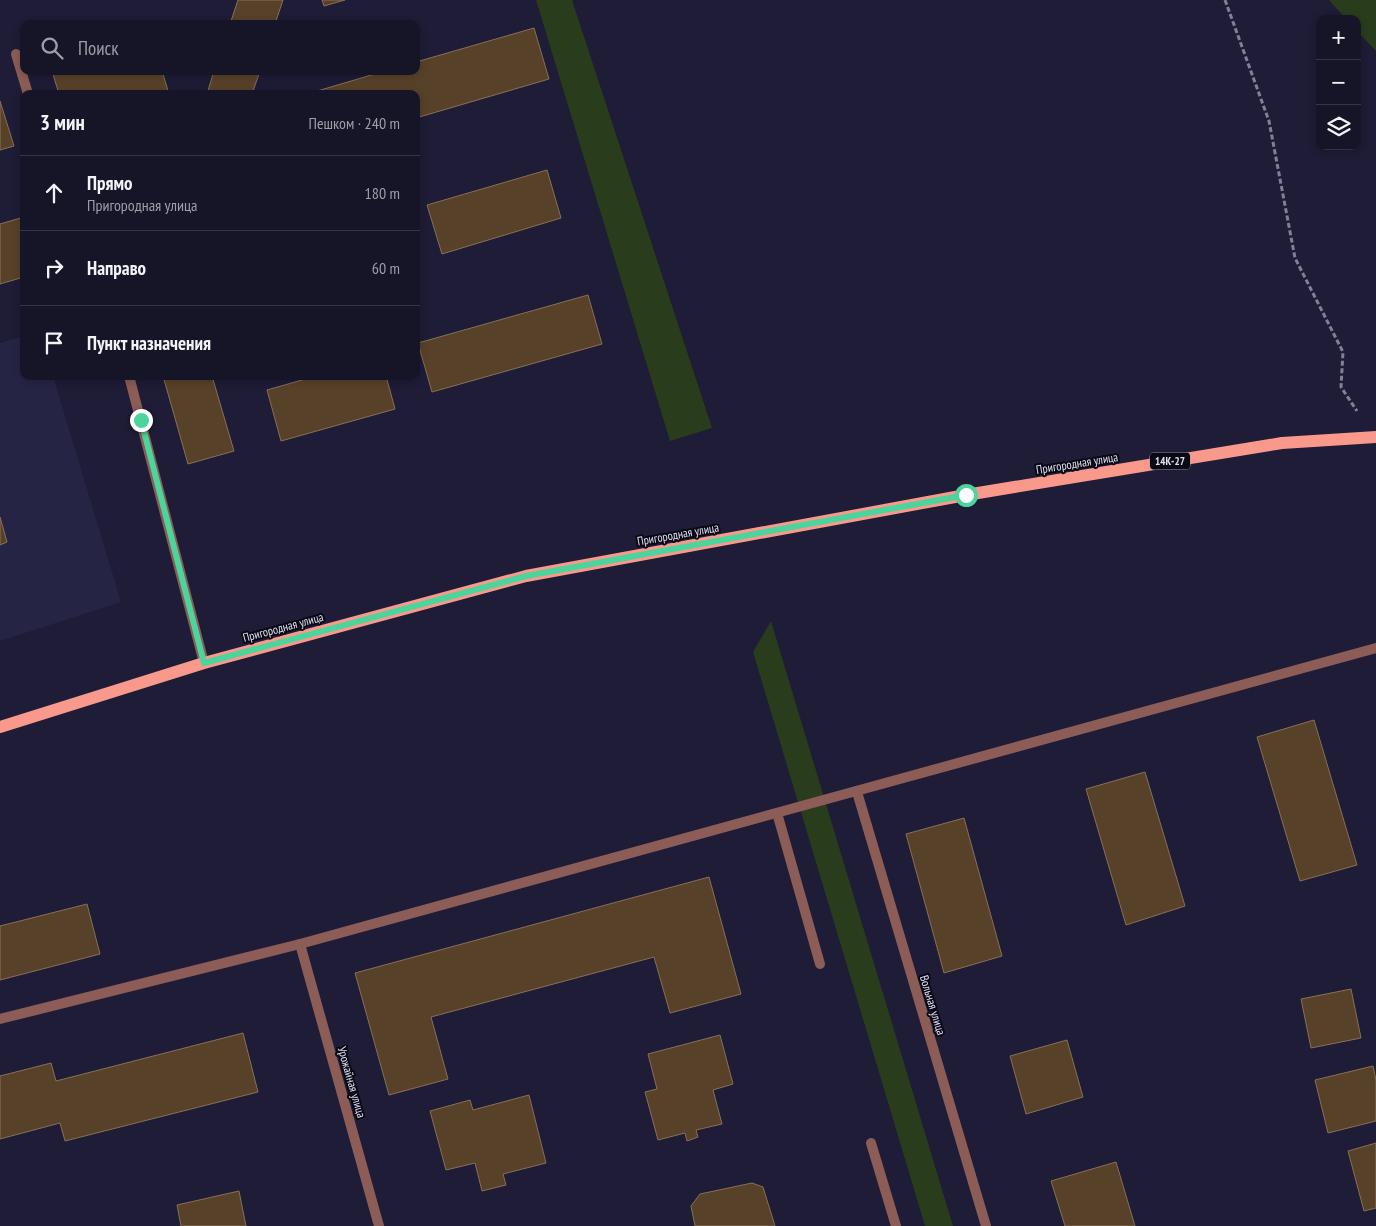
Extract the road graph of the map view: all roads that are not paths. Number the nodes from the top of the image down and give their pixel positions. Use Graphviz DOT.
graph roads {
  1 [pos="16,54"];
  2 [pos="20,67"];
  3 [pos="22,75"];
  4 [pos="27,90"];
  5 [pos="130,380"];
  6 [pos="1376,438"];
  7 [pos="1376,648"];
  8 [pos="204,663"];
  9 [pos="0,727"];
  10 [pos="857,792"];
  11 [pos="777,813"];
  12 [pos="300,944"];
  13 [pos="820,964"];
  14 [pos="0,1019"];
  15 [pos="871,1143"];
  16 [pos="379,1226"];
  17 [pos="896,1226"];
  18 [pos="986,1226"];
  1 -- 2 [label="street"];
  3 -- 4 [label="street"];
  5 -- 8 [label="street"];
  6 -- 8 [label="main road, Пригородная улица / 14К-27"];
  7 -- 10 [label="street"];
  8 -- 9 [label="main road, Пригородная улица / 14К-27"];
  10 -- 11 [label="street"];
  10 -- 18 [label="street, Вольная улица"];
  11 -- 12 [label="street"];
  11 -- 13 [label="street"];
  12 -- 14 [label="street"];
  12 -- 16 [label="street, Урожайная улица"];
  15 -- 17 [label="street"];
}
